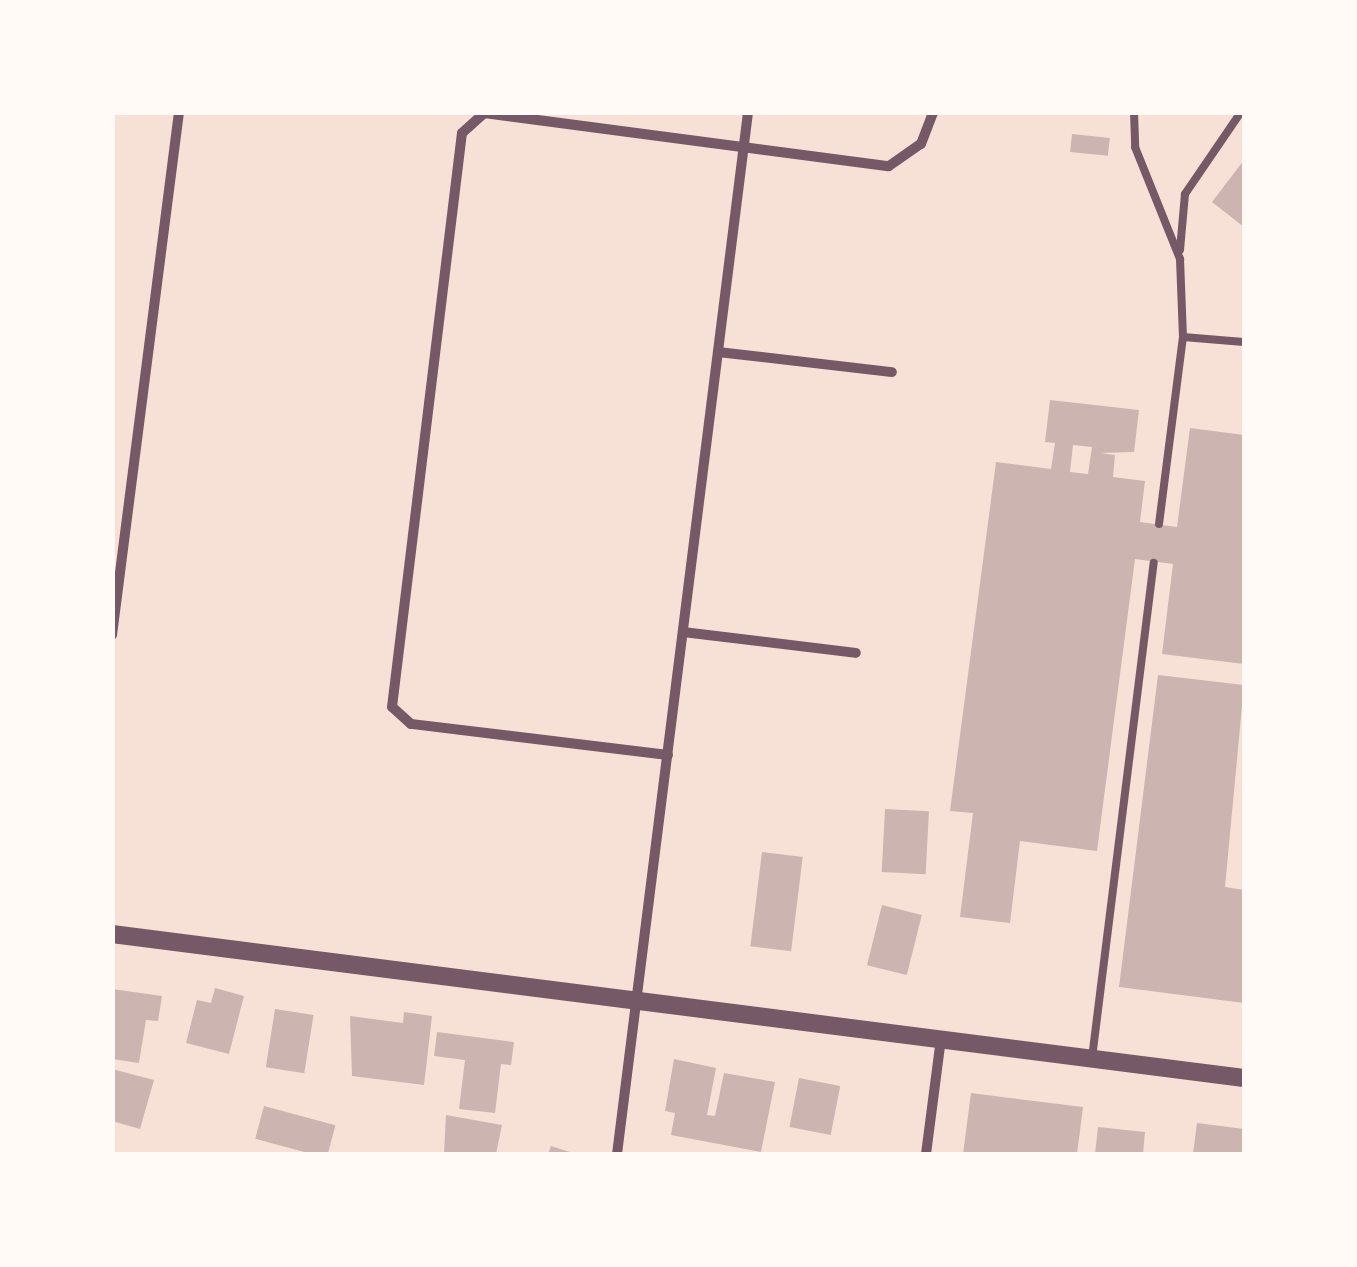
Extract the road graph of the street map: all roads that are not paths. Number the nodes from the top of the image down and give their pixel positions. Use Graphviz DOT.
graph roads {
  1 [pos="179,112"];
  2 [pos="748,112"];
  3 [pos="933,112"];
  4 [pos="1134,112"];
  5 [pos="1241,112"];
  6 [pos="744,146"];
  7 [pos="1180,260"];
  8 [pos="1182,337"];
  9 [pos="1244,342"];
  10 [pos="718,352"];
  11 [pos="892,372"];
  12 [pos="1159,524"];
  13 [pos="1154,563"];
  14 [pos="683,632"];
  15 [pos="112,635"];
  16 [pos="856,653"];
  17 [pos="668,755"];
  18 [pos="112,934"];
  19 [pos="636,1000"];
  20 [pos="941,1038"];
  21 [pos="1092,1058"];
  22 [pos="1244,1078"];
  23 [pos="617,1154"];
  24 [pos="926,1154"];
  1 -- 15 [label="street"];
  2 -- 6 [label="street"];
  3 -- 6 [label="street"];
  4 -- 7 [label="lane"];
  5 -- 7 [label="lane"];
  6 -- 10 [label="street"];
  6 -- 17 [label="street"];
  7 -- 8 [label="lane"];
  8 -- 9 [label="lane"];
  8 -- 12 [label="lane"];
  10 -- 11 [label="street"];
  10 -- 14 [label="street"];
  13 -- 21 [label="lane"];
  14 -- 16 [label="street"];
  14 -- 17 [label="street"];
  17 -- 19 [label="street"];
  18 -- 19 [label="street"];
  19 -- 20 [label="street"];
  19 -- 23 [label="street"];
  20 -- 21 [label="street"];
  20 -- 24 [label="street"];
  21 -- 22 [label="street"];
}
